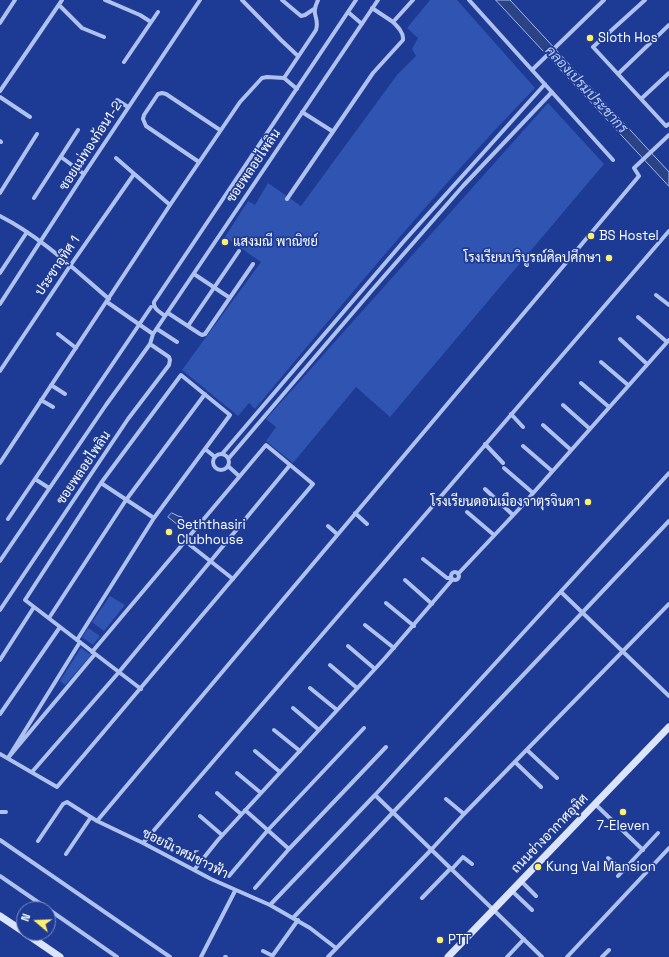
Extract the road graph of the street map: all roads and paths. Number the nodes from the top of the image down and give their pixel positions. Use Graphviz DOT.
graph roads {
  1 [pos="15,0"];
  2 [pos="62,0"];
  3 [pos="105,0"];
  4 [pos="200,0"];
  5 [pos="242,0"];
  6 [pos="282,0"];
  7 [pos="318,0"];
  8 [pos="356,0"];
  9 [pos="378,0"];
  10 [pos="413,0"];
  11 [pos="470,0"];
  12 [pos="604,0"];
  13 [pos="645,0"];
  14 [pos="59,5"];
  15 [pos="314,8"];
  16 [pos="372,8"];
  17 [pos="158,12"];
  18 [pos="348,12"];
  19 [pos="151,22"];
  20 [pos="394,22"];
  21 [pos="0,23"];
  22 [pos="362,24"];
  23 [pos="669,26"];
  24 [pos="104,37"];
  25 [pos="298,56"];
  26 [pos="124,62"];
  27 [pos="532,70"];
  28 [pos="669,72"];
  29 [pos="618,74"];
  30 [pos="284,78"];
  31 [pos="545,84"];
  32 [pos="297,89"];
  33 [pos="0,91"];
  34 [pos="552,92"];
  35 [pos="0,97"];
  36 [pos="641,99"];
  37 [pos="117,100"];
  38 [pos="128,107"];
  39 [pos="302,112"];
  40 [pos="30,117"];
  41 [pos="668,126"];
  42 [pos="78,130"];
  43 [pos="220,130"];
  44 [pos="332,131"];
  45 [pos="37,134"];
  46 [pos="669,135"];
  47 [pos="61,157"];
  48 [pos="116,158"];
  49 [pos="613,160"];
  50 [pos="199,162"];
  51 [pos="468,169"];
  52 [pos="84,174"];
  53 [pos="134,174"];
  54 [pos="474,174"];
  55 [pos="0,193"];
  56 [pos="34,198"];
  57 [pos="287,199"];
  58 [pos="170,205"];
  59 [pos="0,216"];
  60 [pos="669,231"];
  61 [pos="27,232"];
  62 [pos="41,242"];
  63 [pos="238,251"];
  64 [pos="253,264"];
  65 [pos="70,266"];
  66 [pos="382,267"];
  67 [pos="388,272"];
  68 [pos="0,273"];
  69 [pos="194,274"];
  70 [pos="214,287"];
  71 [pos="656,294"];
  72 [pos="230,298"];
  73 [pos="108,300"];
  74 [pos="0,304"];
  75 [pos="669,305"];
  76 [pos="151,307"];
  77 [pos="166,315"];
  78 [pos="638,317"];
  79 [pos="140,325"];
  80 [pos="188,326"];
  81 [pos="157,329"];
  82 [pos="58,334"];
  83 [pos="154,334"];
  84 [pos="620,339"];
  85 [pos="668,341"];
  86 [pos="177,342"];
  87 [pos="150,344"];
  88 [pos="76,348"];
  89 [pos="308,352"];
  90 [pos="314,358"];
  91 [pos="601,362"];
  92 [pos="647,364"];
  93 [pos="0,371"];
  94 [pos="581,383"];
  95 [pos="50,385"];
  96 [pos="628,386"];
  97 [pos="65,394"];
  98 [pos="205,394"];
  99 [pos="41,400"];
  100 [pos="564,405"];
  101 [pos="53,407"];
  102 [pos="609,407"];
  103 [pos="511,414"];
  104 [pos="250,421"];
  105 [pos="543,425"];
  106 [pos="256,426"];
  107 [pos="523,427"];
  108 [pos="590,429"];
  109 [pos="485,444"];
  110 [pos="523,446"];
  111 [pos="205,449"];
  112 [pos="571,450"];
  113 [pos="222,454"];
  114 [pos="1,457"];
  115 [pos="215,457"];
  116 [pos="228,458"];
  117 [pos="0,463"];
  118 [pos="503,463"];
  119 [pos="290,465"];
  120 [pos="228,466"];
  121 [pos="504,468"];
  122 [pos="552,471"];
  123 [pos="669,473"];
  124 [pos="239,476"];
  125 [pos="35,479"];
  126 [pos="101,483"];
  127 [pos="49,488"];
  128 [pos="485,489"];
  129 [pos="533,493"];
  130 [pos="126,500"];
  131 [pos="355,512"];
  132 [pos="467,512"];
  133 [pos="513,515"];
  134 [pos="154,518"];
  135 [pos="8,519"];
  136 [pos="669,521"];
  137 [pos="367,524"];
  138 [pos="328,526"];
  139 [pos="337,534"];
  140 [pos="494,535"];
  141 [pos="185,541"];
  142 [pos="423,559"];
  143 [pos="210,561"];
  144 [pos="0,562"];
  145 [pos="233,579"];
  146 [pos="451,579"];
  147 [pos="405,580"];
  148 [pos="561,592"];
  149 [pos="386,603"];
  150 [pos="432,604"];
  151 [pos="669,604"];
  152 [pos="34,607"];
  153 [pos="0,610"];
  154 [pos="582,612"];
  155 [pos="49,618"];
  156 [pos="365,624"];
  157 [pos="414,626"];
  158 [pos="60,627"];
  159 [pos="78,641"];
  160 [pos="348,646"];
  161 [pos="394,648"];
  162 [pos="623,651"];
  163 [pos="93,653"];
  164 [pos="0,660"];
  165 [pos="330,665"];
  166 [pos="375,669"];
  167 [pos="119,672"];
  168 [pos="310,688"];
  169 [pos="357,688"];
  170 [pos="141,689"];
  171 [pos="669,696"];
  172 [pos="293,708"];
  173 [pos="337,710"];
  174 [pos="0,714"];
  175 [pos="669,727"];
  176 [pos="364,728"];
  177 [pos="274,730"];
  178 [pos="319,730"];
  179 [pos="386,747"];
  180 [pos="300,750"];
  181 [pos="527,750"];
  182 [pos="255,751"];
  183 [pos="0,754"];
  184 [pos="8,758"];
  185 [pos="515,762"];
  186 [pos="32,772"];
  187 [pos="280,772"];
  188 [pos="237,773"];
  189 [pos="557,778"];
  190 [pos="540,787"];
  191 [pos="217,793"];
  192 [pos="261,793"];
  193 [pos="375,795"];
  194 [pos="446,799"];
  195 [pos="595,804"];
  196 [pos="245,810"];
  197 [pos="0,812"];
  198 [pos="6,812"];
  199 [pos="393,813"];
  200 [pos="241,814"];
  201 [pos="464,814"];
  202 [pos="200,816"];
  203 [pos="90,817"];
  204 [pos="97,821"];
  205 [pos="268,830"];
  206 [pos="658,833"];
  207 [pos="222,835"];
  208 [pos="0,840"];
  209 [pos="38,841"];
  210 [pos="143,843"];
  211 [pos="669,848"];
  212 [pos="288,849"];
  213 [pos="431,850"];
  214 [pos="642,850"];
  215 [pos="66,854"];
  216 [pos="608,858"];
  217 [pos="472,864"];
  218 [pos="452,869"];
  219 [pos="194,870"];
  220 [pos="623,871"];
  221 [pos="0,876"];
  222 [pos="229,876"];
  223 [pos="618,876"];
  224 [pos="521,881"];
  225 [pos="255,888"];
  226 [pos="236,890"];
  227 [pos="512,891"];
  228 [pos="536,896"];
  229 [pos="422,898"];
  230 [pos="36,901"];
  231 [pos="270,905"];
  232 [pos="494,909"];
  233 [pos="532,910"];
  234 [pos="56,915"];
  235 [pos="0,916"];
  236 [pos="293,918"];
  237 [pos="298,920"];
  238 [pos="16,927"];
  239 [pos="524,939"];
  240 [pos="37,941"];
  241 [pos="336,948"];
  242 [pos="609,950"];
  243 [pos="263,951"];
  244 [pos="60,957"];
  245 [pos="117,957"];
  246 [pos="170,957"];
  247 [pos="201,957"];
  248 [pos="328,957"];
  249 [pos="448,957"];
  250 [pos="507,957"];
  251 [pos="542,957"];
  252 [pos="567,957"];
  253 [pos="602,957"];
  1 -- 21 [label="street"];
  2 -- 14 [label="street"];
  3 -- 19 [label="street"];
  4 -- 38 [label="street, ซอยแม่ทองก้อน1-2"];
  5 -- 25 [label="street"];
  6 -- 15 [label="street"];
  7 -- 15 [label="street"];
  8 -- 18 [label="street"];
  9 -- 16 [label="street, ซอยพลอยไพลิน"];
  10 -- 20 [label="street"];
  11 -- 27 [label="street"];
  12 -- 27 [label="street"];
  13 -- 29 [label="street"];
  14 -- 24 [label="street"];
  14 -- 33 [label="street"];
  15 -- 25 [label="street"];
  16 -- 20 [label="street"];
  16 -- 22 [label="street, ซอยพลอยไพลิน"];
  17 -- 19 [label="street"];
  18 -- 22 [label="street"];
  18 -- 32 [label="street"];
  19 -- 26 [label="street"];
  20 -- 44 [label="street"];
  22 -- 39 [label="street, ซอยพลอยไพลิน"];
  23 -- 29 [label="street"];
  25 -- 30 [label="street"];
  27 -- 31 [label="street"];
  28 -- 36 [label="street"];
  29 -- 36 [label="street"];
  30 -- 32 [label="street"];
  30 -- 43 [label="street"];
  31 -- 34 [label="street"];
  31 -- 51 [label="street"];
  32 -- 77 [label="street"];
  34 -- 49 [label="street"];
  34 -- 54 [label="street"];
  35 -- 40 [label="street"];
  36 -- 41 [label="street"];
  37 -- 38 [label="street"];
  38 -- 52 [label="street, ซอยแม่ทองก้อน1-2"];
  39 -- 44 [label="street"];
  39 -- 69 [label="street, ซอยพลอยไพลิน"];
  42 -- 47 [label="street"];
  43 -- 50 [label="street"];
  43 -- 50 [label="street"];
  44 -- 57 [label="street"];
  45 -- 55 [label="street"];
  46 -- 131 [label="street"];
  47 -- 52 [label="street"];
  47 -- 56 [label="street"];
  48 -- 53 [label="street"];
  50 -- 58 [label="street"];
  51 -- 54 [label="street"];
  51 -- 66 [label="street"];
  52 -- 62 [label="street, ซอยแม่ทองก้อน1-2"];
  53 -- 58 [label="street"];
  53 -- 65 [label="street, ประชาอุทิศ 1"];
  54 -- 67 [label="street"];
  58 -- 73 [label="street"];
  59 -- 61 [label="street"];
  60 -- 103 [label="street"];
  61 -- 62 [label="street"];
  61 -- 68 [label="street"];
  62 -- 65 [label="street"];
  62 -- 74 [label="street, ซอยแม่ทองก้อน1-2"];
  63 -- 70 [label="street"];
  64 -- 72 [label="street"];
  65 -- 73 [label="street"];
  65 -- 93 [label="street, ประชาอุทิศ 1"];
  66 -- 67 [label="street"];
  66 -- 89 [label="street"];
  67 -- 90 [label="street"];
  69 -- 70 [label="street"];
  69 -- 77 [label="street, ซอยพลอยไพลิน"];
  70 -- 72 [label="street"];
  70 -- 80 [label="street"];
  71 -- 75 [label="street"];
  72 -- 80 [label="street"];
  73 -- 79 [label="street"];
  73 -- 88 [label="street"];
  76 -- 79 [label="street"];
  77 -- 80 [label="street"];
  77 -- 81 [label="street, ซอยพลอยไพลิน"];
  78 -- 85 [label="street"];
  79 -- 83 [label="street"];
  79 -- 125 [label="street"];
  81 -- 83 [label="street, ซอยพลอยไพลิน"];
  81 -- 86 [label="street"];
  82 -- 88 [label="street"];
  83 -- 87 [label="street, ซอยพลอยไพลิน"];
  84 -- 92 [label="street"];
  85 -- 92 [label="street"];
  87 -- 127 [label="street, ซอยพลอยไพลิน"];
  87 -- 153 [label="street, ซอยพลอยไพลิน"];
  88 -- 95 [label="street"];
  89 -- 90 [label="street"];
  89 -- 104 [label="street"];
  90 -- 106 [label="street"];
  91 -- 96 [label="street"];
  92 -- 96 [label="street"];
  94 -- 102 [label="street"];
  95 -- 97 [label="street"];
  95 -- 99 [label="street"];
  96 -- 102 [label="street"];
  98 -- 111 [label="street"];
  98 -- 126 [label="street"];
  98 -- 130 [label="street"];
  99 -- 101 [label="street"];
  99 -- 114 [label="street"];
  100 -- 108 [label="street"];
  102 -- 108 [label="street"];
  103 -- 107 [label="street"];
  103 -- 109 [label="street"];
  104 -- 106 [label="street"];
  104 -- 113 [label="street"];
  105 -- 112 [label="street"];
  106 -- 116 [label="street"];
  108 -- 112 [label="street"];
  109 -- 118 [label="street"];
  109 -- 210 [label="street"];
  110 -- 122 [label="street"];
  111 -- 115 [label="street"];
  111 -- 134 [label="street"];
  112 -- 122 [label="street"];
  113 -- 115 [label="street"];
  113 -- 116 [label="street"];
  114 -- 117 [label="street"];
  115 -- 120 [label="street"];
  116 -- 120 [label="street"];
  119 -- 124 [label="street"];
  119 -- 143 [label="street"];
  119 -- 145 [label="street"];
  120 -- 124 [label="street"];
  121 -- 129 [label="street"];
  122 -- 129 [label="street"];
  123 -- 148 [label="street"];
  124 -- 141 [label="street"];
  125 -- 127 [label="street"];
  125 -- 135 [label="street"];
  126 -- 130 [label="street"];
  126 -- 152 [label="street"];
  127 -- 144 [label="street, ซอยพลอยไพลิน"];
  128 -- 133 [label="street"];
  129 -- 133 [label="street"];
  130 -- 134 [label="street"];
  130 -- 155 [label="street"];
  131 -- 137 [label="street"];
  131 -- 139 [label="street"];
  132 -- 140 [label="street"];
  133 -- 140 [label="street"];
  134 -- 159 [label="street"];
  136 -- 154 [label="street"];
  138 -- 139 [label="street"];
  139 -- 204 [label="street"];
  140 -- 146 [label="street"];
  141 -- 143 [label="street"];
  141 -- 163 [label="street"];
  142 -- 146 [label="street"];
  143 -- 145 [label="street"];
  143 -- 167 [label="street"];
  145 -- 170 [label="street"];
  146 -- 150 [label="street"];
  147 -- 150 [label="street"];
  148 -- 154 [label="street"];
  148 -- 193 [label="street"];
  149 -- 157 [label="street"];
  150 -- 157 [label="street"];
  151 -- 162 [label="street"];
  152 -- 155 [label="street"];
  152 -- 164 [label="street"];
  154 -- 162 [label="street"];
  154 -- 199 [label="street"];
  155 -- 158 [label="street"];
  156 -- 161 [label="street"];
  157 -- 161 [label="street"];
  158 -- 159 [label="street"];
  158 -- 174 [label="street"];
  159 -- 163 [label="street"];
  159 -- 184 [label="street"];
  160 -- 166 [label="street"];
  161 -- 166 [label="street"];
  162 -- 171 [label="street"];
  162 -- 181 [label="street"];
  163 -- 167 [label="street"];
  163 -- 184 [label="street"];
  165 -- 169 [label="street"];
  166 -- 169 [label="street"];
  167 -- 170 [label="street"];
  167 -- 186 [label="street"];
  168 -- 173 [label="street"];
  169 -- 173 [label="street"];
  170 -- 186 [label="street"];
  172 -- 178 [label="street"];
  173 -- 178 [label="street"];
  175 -- 195 [label="street, ถนนช่างอากาศอุทิศ"];
  176 -- 205 [label="street"];
  177 -- 180 [label="street"];
  178 -- 180 [label="street"];
  179 -- 212 [label="street"];
  180 -- 187 [label="street"];
  181 -- 185 [label="street"];
  181 -- 189 [label="street"];
  182 -- 187 [label="street"];
  183 -- 184 [label="street"];
  184 -- 186 [label="street"];
  185 -- 190 [label="street"];
  185 -- 201 [label="street"];
  187 -- 192 [label="street"];
  188 -- 192 [label="street"];
  191 -- 200 [label="street"];
  192 -- 196 [label="street"];
  193 -- 199 [label="street"];
  193 -- 231 [label="street"];
  194 -- 201 [label="street"];
  195 -- 214 [label="street"];
  195 -- 224 [label="street, ถนนช่างอากาศอุทิศ"];
  196 -- 200 [label="street"];
  196 -- 205 [label="street"];
  197 -- 198 [label="street"];
  199 -- 213 [label="street"];
  199 -- 236 [label="street"];
  200 -- 207 [label="street"];
  201 -- 213 [label="street"];
  202 -- 207 [label="street"];
  203 -- 204 [label="street, ซอยนิเวศม์ชาวฟ้า"];
  203 -- 209 [label="street, ซอยนิเวศม์ชาวฟ้า"];
  203 -- 215 [label="street"];
  204 -- 210 [label="street, ซอยนิเวศม์ชาวฟ้า"];
  205 -- 212 [label="street"];
  205 -- 222 [label="street"];
  206 -- 214 [label="street"];
  207 -- 219 [label="street"];
  208 -- 246 [label="street"];
  210 -- 219 [label="street, ซอยนิเวศม์ชาวฟ้า"];
  211 -- 252 [label="street"];
  212 -- 225 [label="street"];
  213 -- 218 [label="street"];
  213 -- 241 [label="street"];
  214 -- 220 [label="street"];
  216 -- 220 [label="street"];
  217 -- 218 [label="street"];
  218 -- 229 [label="street"];
  218 -- 232 [label="street"];
  219 -- 226 [label="street, ซอยนิเวศม์ชาวฟ้า"];
  220 -- 223 [label="street"];
  221 -- 230 [label="street"];
  224 -- 227 [label="street, ถนนช่างอากาศอุทิศ"];
  224 -- 228 [label="street"];
  226 -- 231 [label="street, ซอยนิเวศม์ชาวฟ้า"];
  226 -- 247 [label="street"];
  227 -- 232 [label="street, ถนนช่างอากาศอุทิศ"];
  227 -- 233 [label="street"];
  231 -- 236 [label="street, ซอยนิเวศม์ชาวฟ้า"];
  232 -- 239 [label="street"];
  232 -- 249 [label="street, ถนนช่างอากาศอุทิศ"];
  234 -- 245 [label="street"];
  235 -- 238 [label="street"];
  236 -- 237 [label="street, ซอยนิเวศม์ชาวฟ้า"];
  237 -- 241 [label="street, ซอยนิเวศม์ชาวฟ้า"];
  237 -- 243 [label="street"];
  239 -- 250 [label="street"];
  239 -- 251 [label="street"];
  240 -- 244 [label="street"];
  241 -- 248 [label="street"];
  242 -- 253 [label="street"];
}
